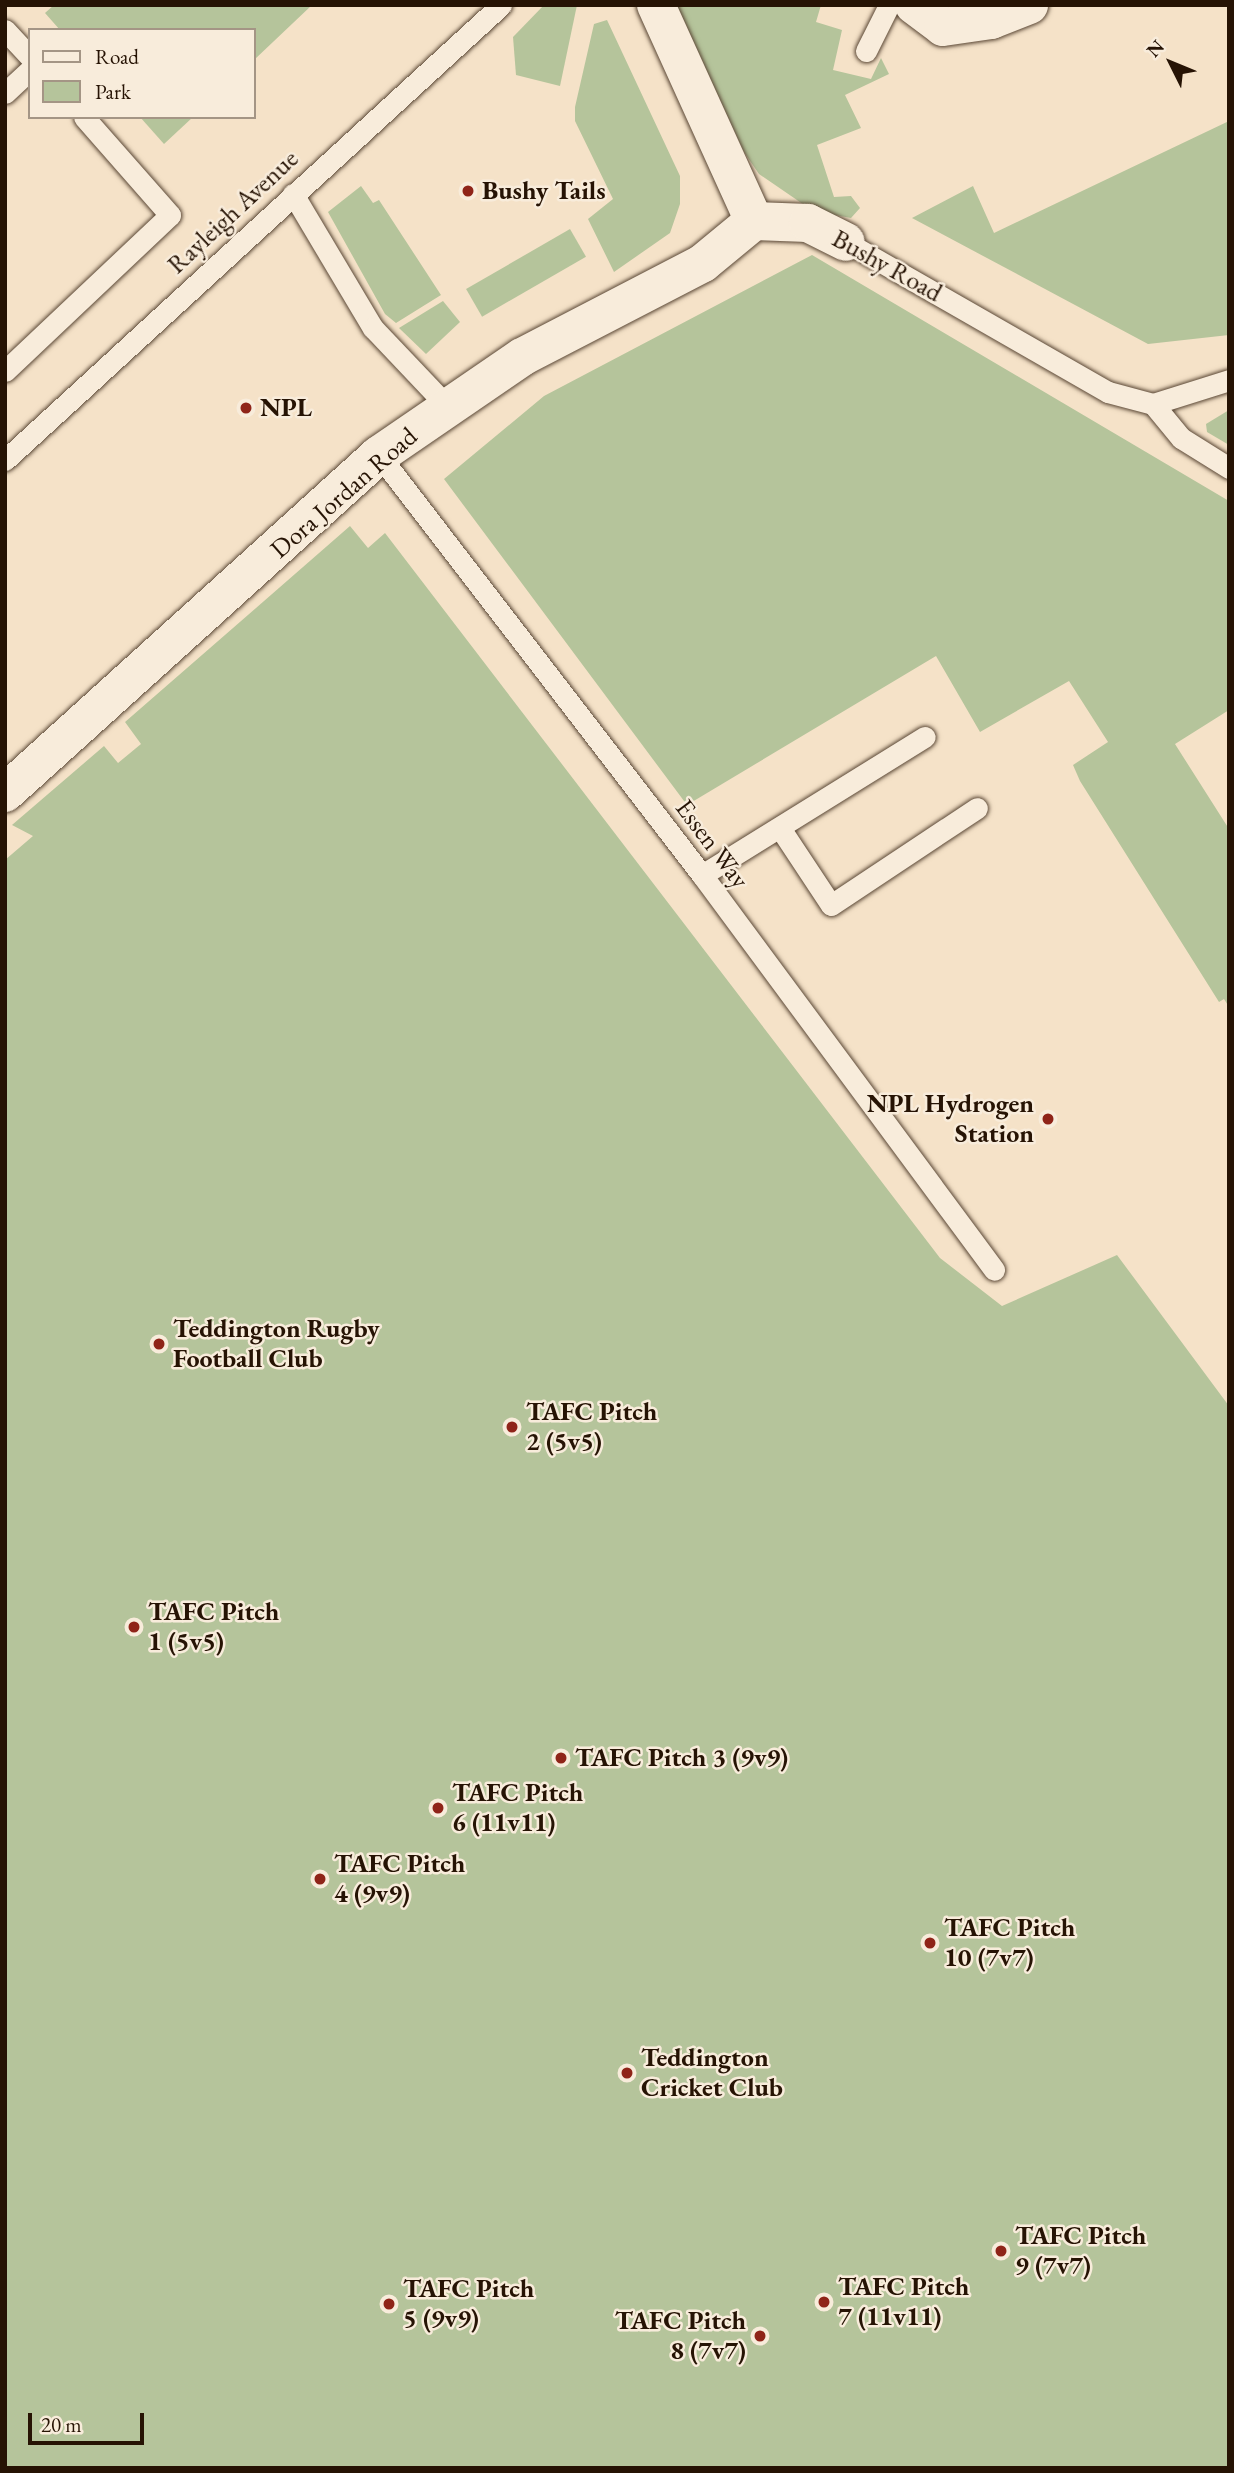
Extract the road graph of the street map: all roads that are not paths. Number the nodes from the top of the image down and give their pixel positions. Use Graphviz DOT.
graph roads {
  1 [pos="501,5"];
  2 [pos="656,5"];
  3 [pos="889,5"];
  4 [pos="914,5"];
  5 [pos="1029,5"];
  6 [pos="5,30"];
  7 [pos="866,51"];
  8 [pos="28,55"];
  9 [pos="28,72"];
  10 [pos="5,93"];
  11 [pos="86,119"];
  12 [pos="293,194"];
  13 [pos="754,221"];
  14 [pos="846,242"];
  15 [pos="5,371"];
  16 [pos="1229,380"];
  17 [pos="1153,404"];
  18 [pos="448,407"];
  19 [pos="379,455"];
  20 [pos="5,460"];
  21 [pos="1229,468"];
  22 [pos="925,737"];
  23 [pos="5,793"];
  24 [pos="977,808"];
  25 [pos="780,828"];
  26 [pos="702,875"];
  27 [pos="994,1270"];
  1 -- 12 [label="lane, Rayleigh Avenue"];
  2 -- 13 [label="street"];
  3 -- 7 [label="lane"];
  4 -- 5 [label="street"];
  6 -- 8 [label="lane"];
  9 -- 10 [label="lane"];
  11 -- 15 [label="lane"];
  12 -- 18 [label="lane"];
  12 -- 20 [label="lane, Rayleigh Avenue"];
  13 -- 14 [label="street, Bushy Road"];
  13 -- 18 [label="street, Dora Jordan Road"];
  14 -- 17 [label="lane, Bushy Road"];
  16 -- 17 [label="lane"];
  17 -- 21 [label="lane"];
  18 -- 19 [label="street, Dora Jordan Road"];
  19 -- 23 [label="street, Dora Jordan Road"];
  19 -- 26 [label="lane, Essen Way"];
  22 -- 25 [label="lane"];
  24 -- 25 [label="lane"];
  25 -- 26 [label="lane"];
  26 -- 27 [label="lane, Essen Way"];
}
